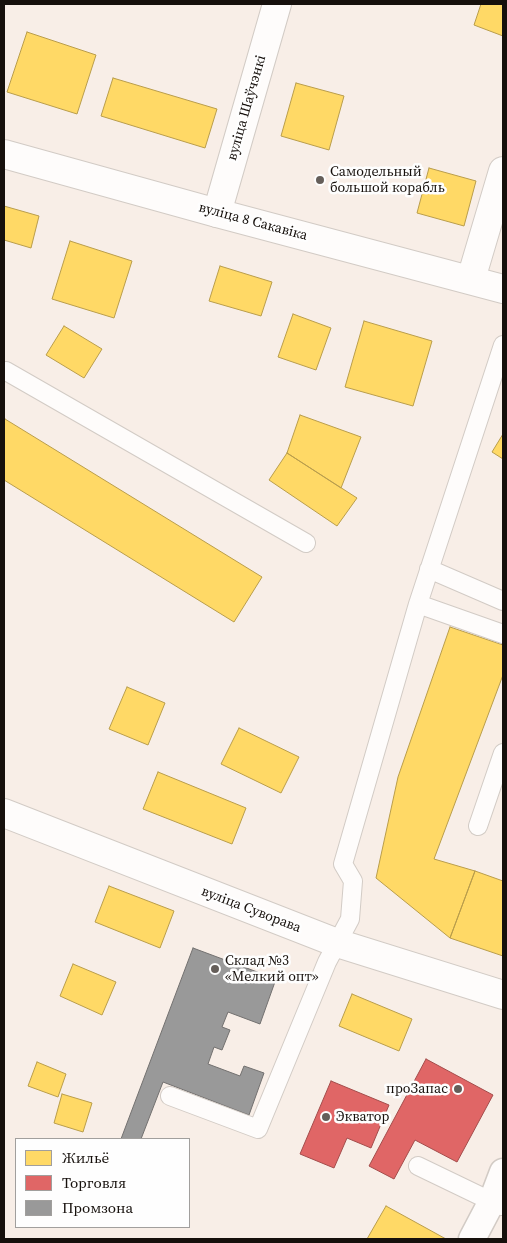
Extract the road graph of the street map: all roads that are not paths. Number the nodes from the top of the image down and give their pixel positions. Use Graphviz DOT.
graph roads {
  1 [pos="277,4"];
  2 [pos="4,154"];
  3 [pos="503,171"];
  4 [pos="217,213"];
  5 [pos="471,279"];
  6 [pos="503,289"];
  7 [pos="503,345"];
  8 [pos="4,372"];
  9 [pos="306,543"];
  10 [pos="429,568"];
  11 [pos="503,600"];
  12 [pos="418,604"];
  13 [pos="503,634"];
  14 [pos="503,753"];
  15 [pos="4,812"];
  16 [pos="478,826"];
  17 [pos="337,943"];
  18 [pos="503,994"];
  19 [pos="170,1096"];
  20 [pos="418,1166"];
  21 [pos="503,1172"];
  22 [pos="498,1204"];
  23 [pos="472,1239"];
  1 -- 4 [label="street, вуліца Шаўчэнкі"];
  2 -- 4 [label="street, вуліца 8 Сакавіка"];
  3 -- 5 [label="street"];
  4 -- 5 [label="street, вуліца 8 Сакавіка"];
  5 -- 6 [label="street, вуліца 8 Сакавіка"];
  7 -- 10 [label="lane"];
  8 -- 9 [label="lane"];
  10 -- 11 [label="lane"];
  10 -- 12 [label="lane"];
  12 -- 13 [label="lane"];
  12 -- 17 [label="lane"];
  14 -- 16 [label="lane"];
  15 -- 17 [label="street, вуліца Суворава"];
  17 -- 18 [label="street, вуліца Суворава"];
  17 -- 19 [label="lane"];
  20 -- 22 [label="lane"];
  21 -- 22 [label="street"];
  22 -- 23 [label="street"];
}
